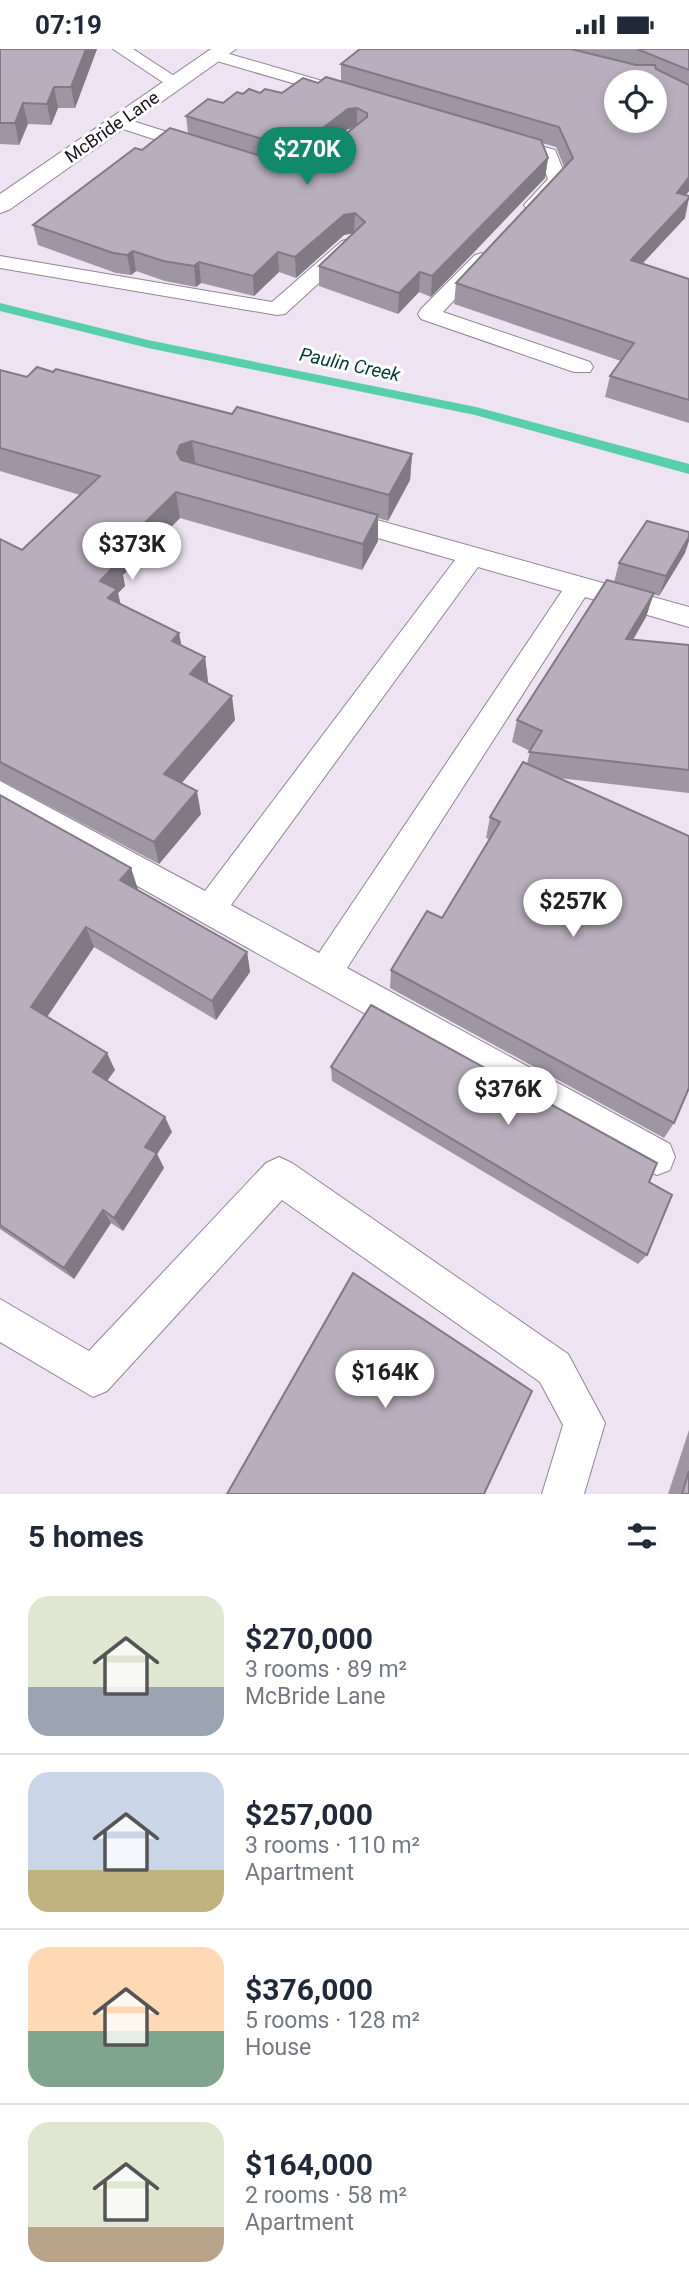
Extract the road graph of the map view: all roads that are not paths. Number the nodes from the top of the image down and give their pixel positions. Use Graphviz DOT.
graph roads {
  1 [pos="121,49"];
  2 [pos="220,52"];
  3 [pos="176,83"];
  4 [pos="362,99"];
  5 [pos="120,122"];
  6 [pos="495,138"];
  7 [pos="223,155"];
  8 [pos="0,205"];
  9 [pos="521,218"];
  10 [pos="353,241"];
  11 [pos="494,247"];
  12 [pos="0,262"];
  13 [pos="582,367"];
  14 [pos="314,512"];
  15 [pos="472,556"];
  16 [pos="579,586"];
  17 [pos="689,617"];
  18 [pos="0,794"];
  19 [pos="209,910"];
  20 [pos="324,974"];
  21 [pos="657,1157"];
  22 [pos="0,1319"];
  23 [pos="563,1494"];
  1 -- 3 [label="lane"];
  2 -- 3 [label="street, McBride Lane"];
  2 -- 4 [label="lane"];
  3 -- 5 [label="street, McBride Lane"];
  5 -- 7 [label="lane"];
  5 -- 8 [label="street, McBride Lane"];
  6 -- 9 [label="lane"];
  10 -- 12 [label="lane"];
  11 -- 13 [label="lane"];
  14 -- 15 [label="lane"];
  15 -- 16 [label="lane"];
  15 -- 19 [label="lane"];
  16 -- 17 [label="lane"];
  16 -- 20 [label="lane"];
  18 -- 19 [label="lane"];
  19 -- 20 [label="lane"];
  20 -- 21 [label="lane"];
  22 -- 23 [label="lane"];
}
